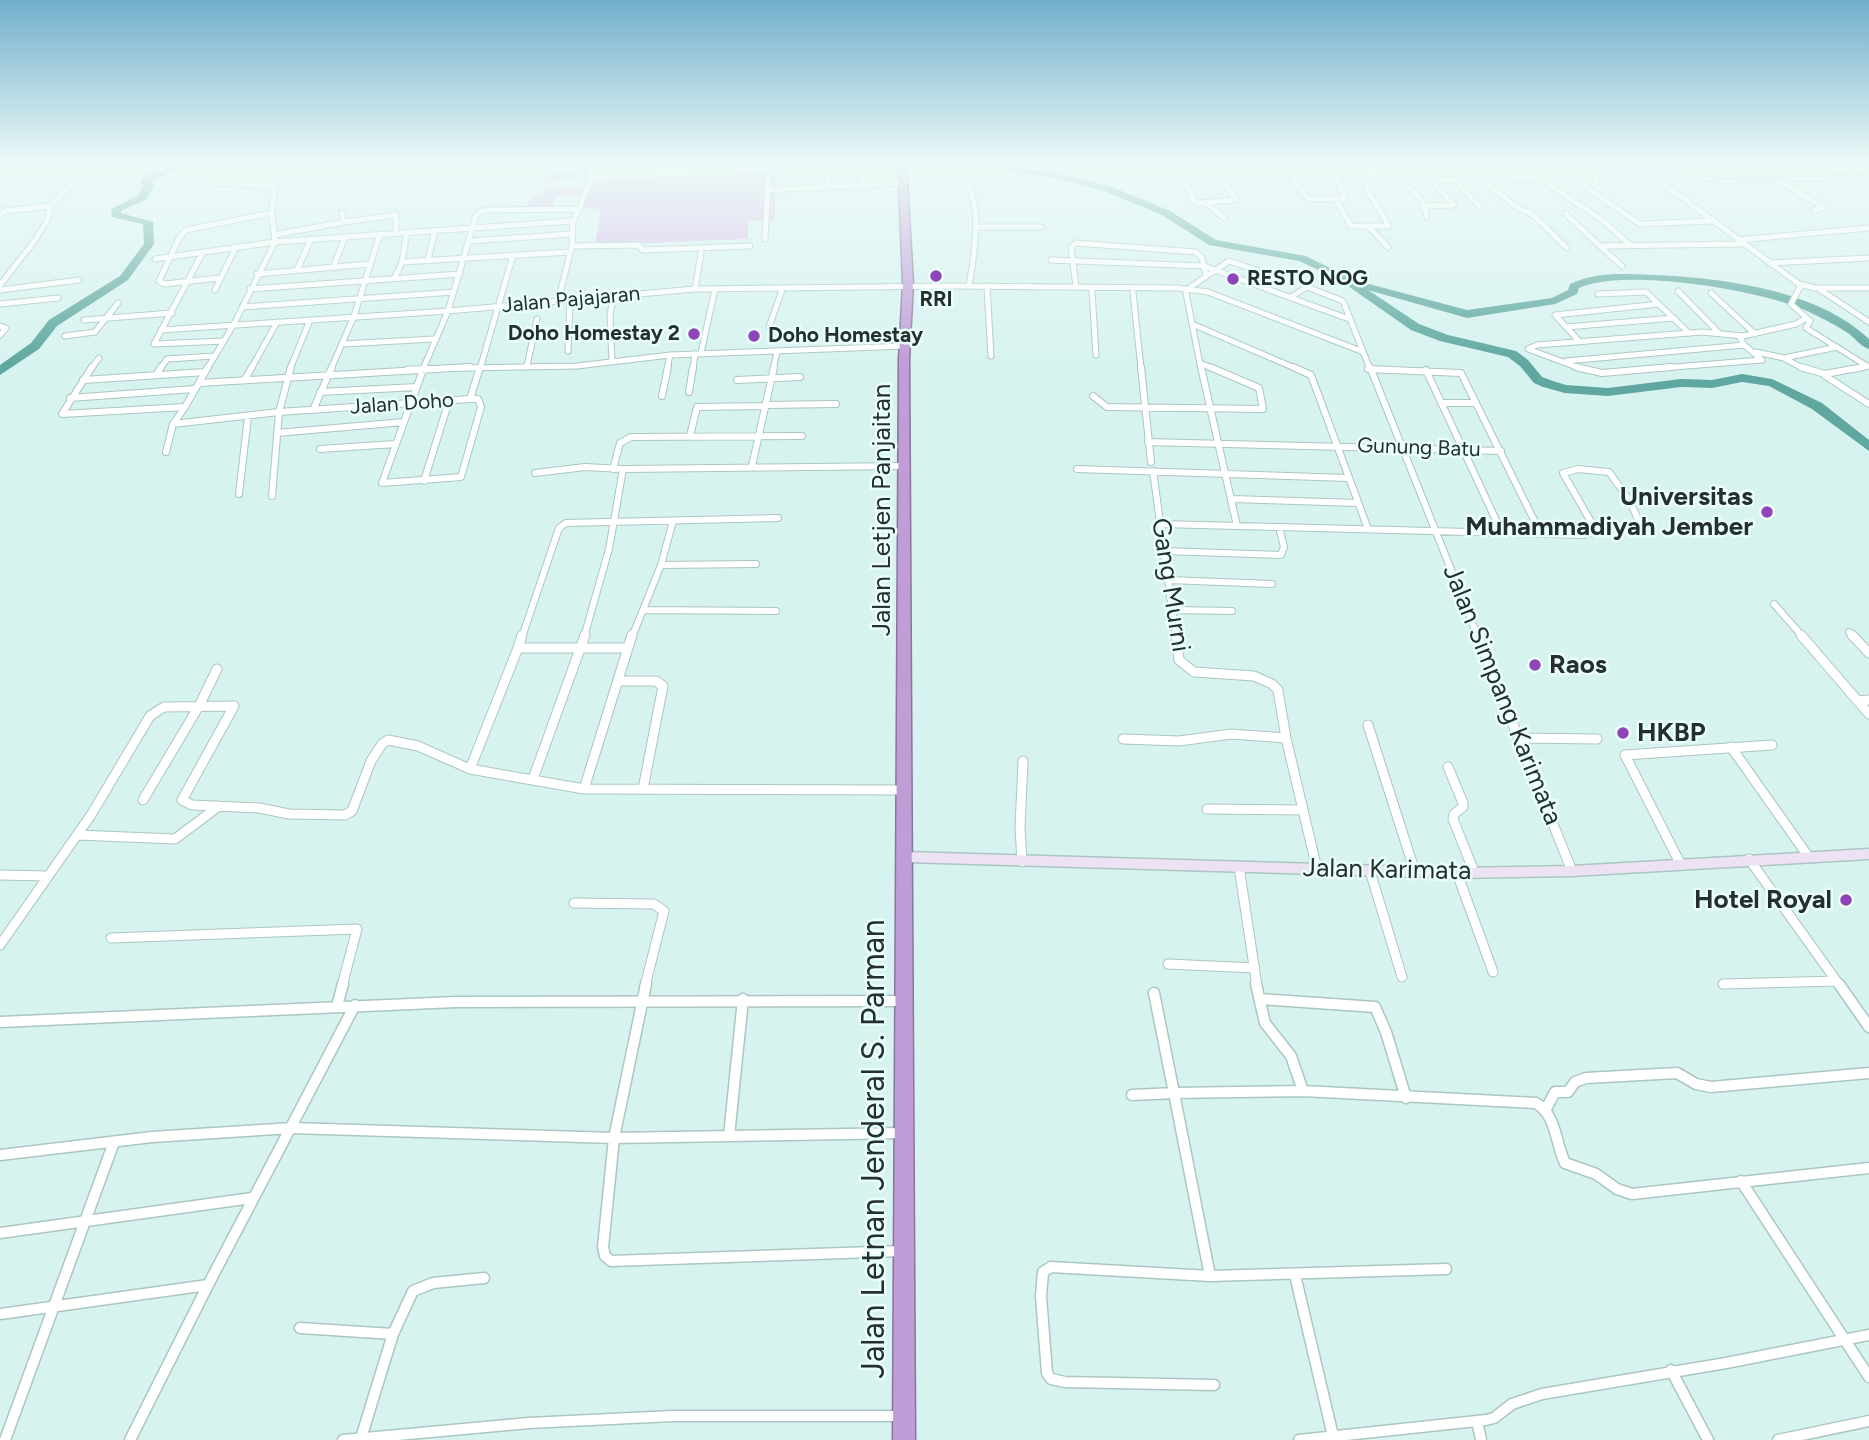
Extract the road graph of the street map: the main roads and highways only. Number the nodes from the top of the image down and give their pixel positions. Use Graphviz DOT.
graph roads {
  1 [pos="905,230"];
  2 [pos="1869,854"];
  3 [pos="905,857"];
  4 [pos="904,1440"];
  1 -- 3 [label="highway, Jalan Letjen Panjaitan"];
  2 -- 3 [label="main road, Jalan Karimata"];
  3 -- 4 [label="highway, Jalan Letnan Jenderal S. Parman"];
}
